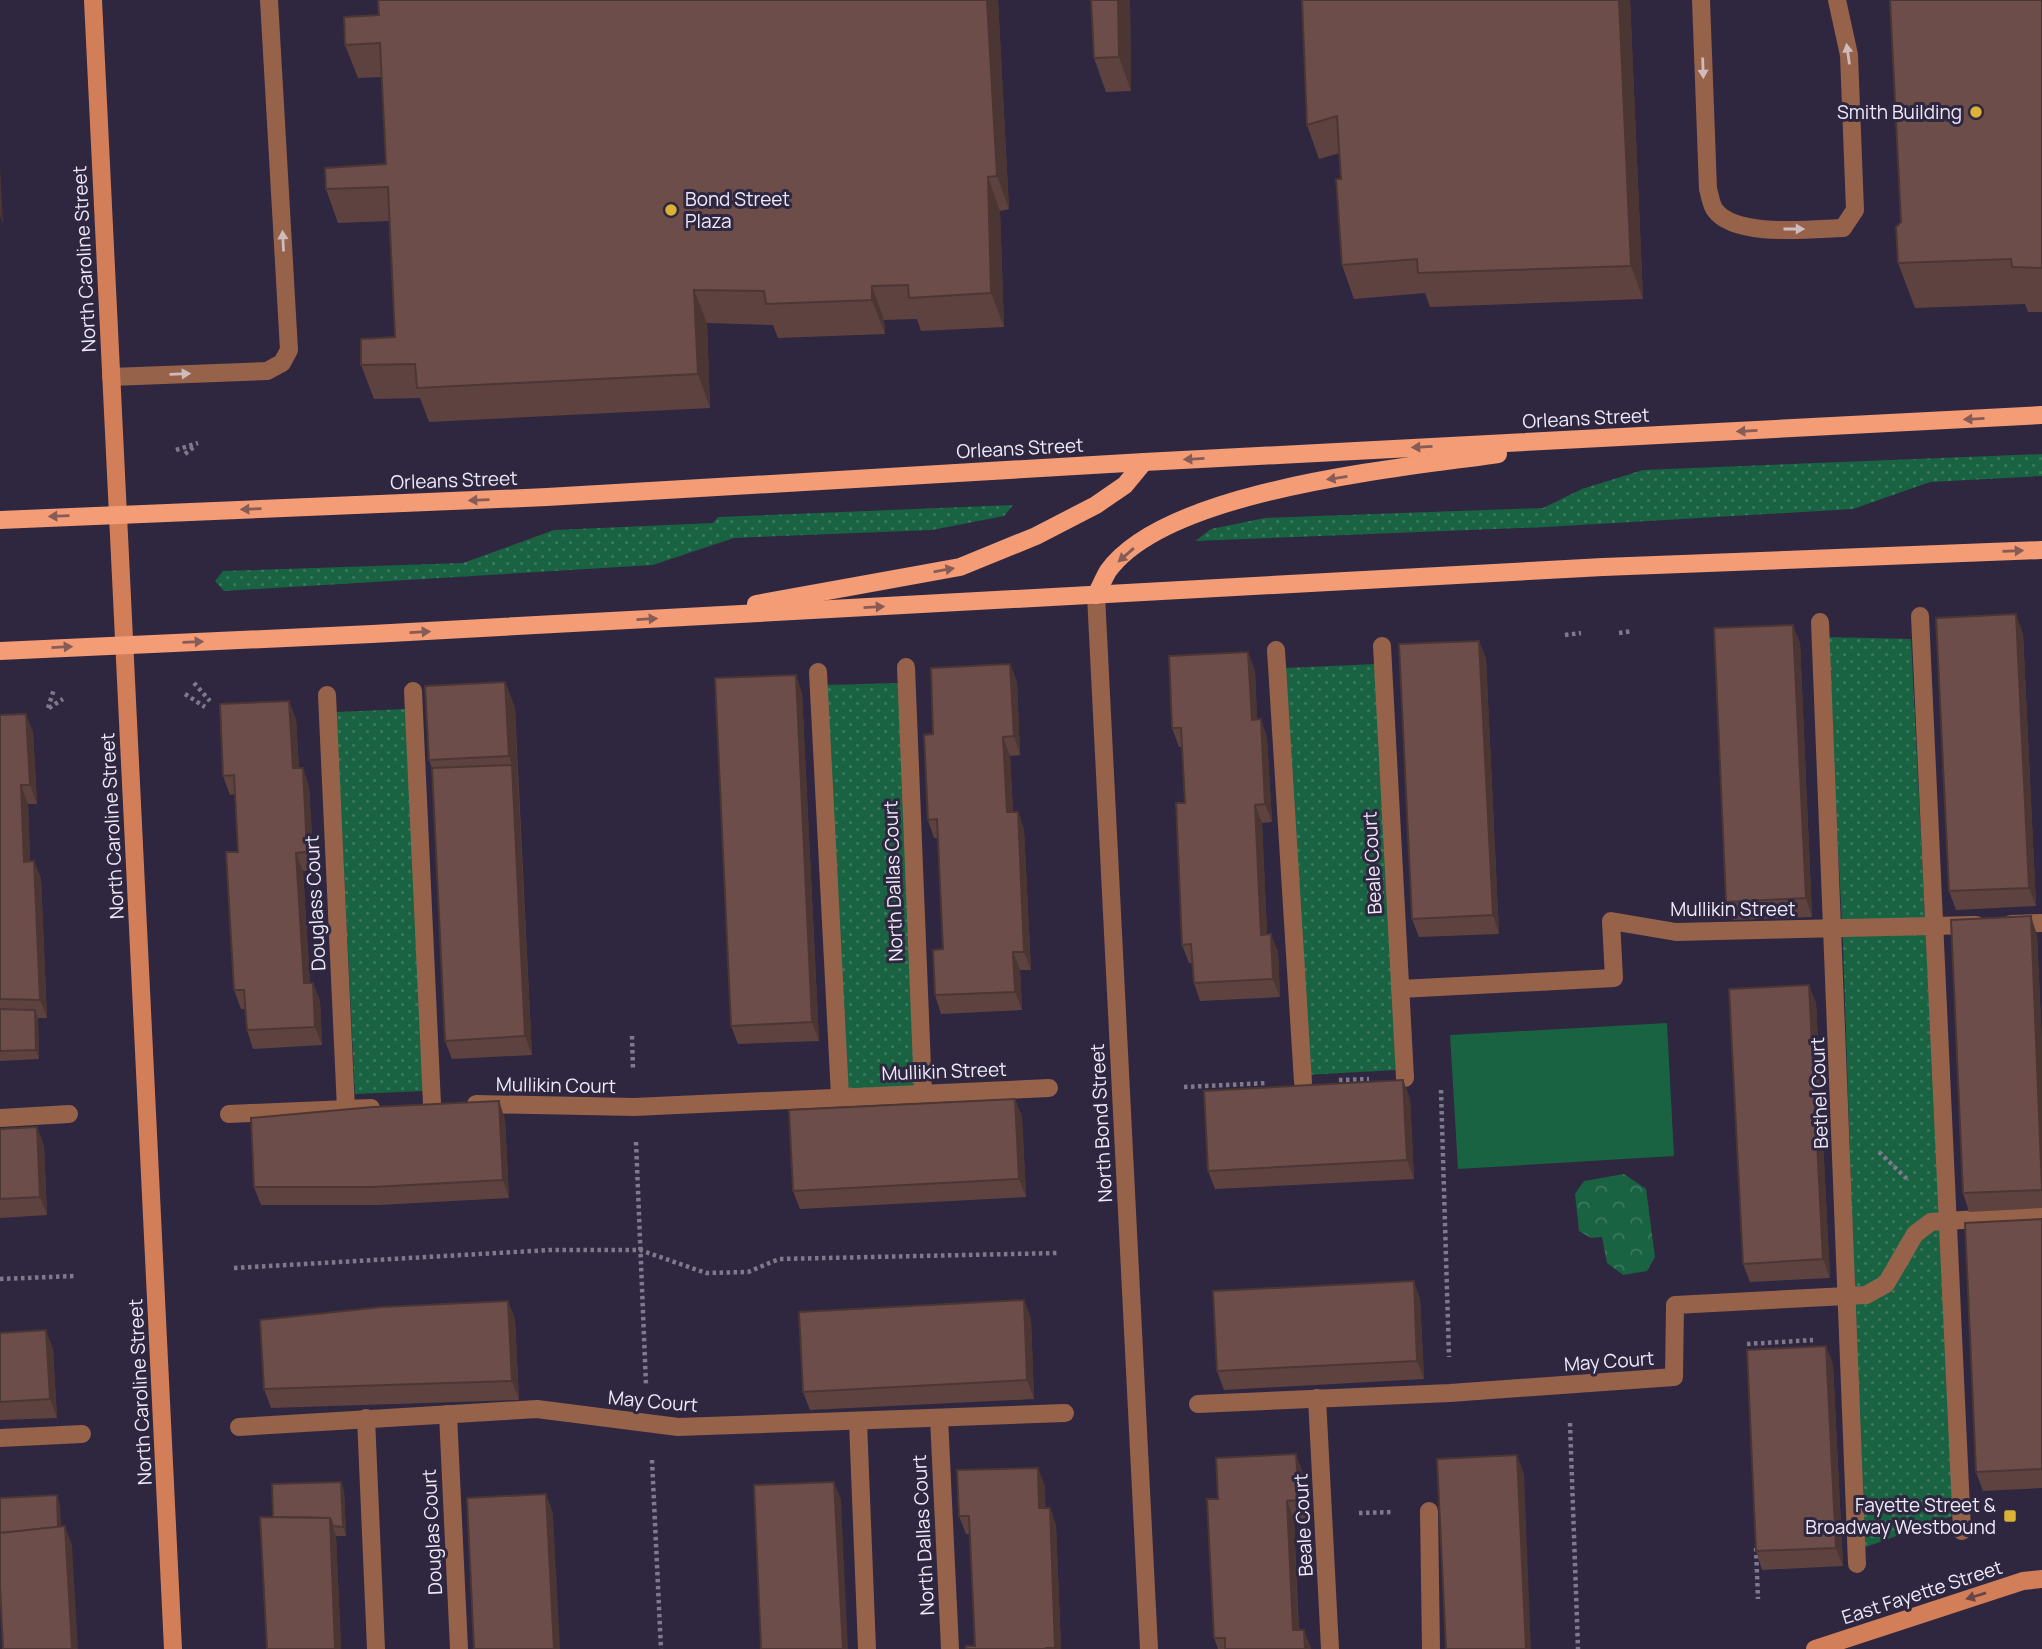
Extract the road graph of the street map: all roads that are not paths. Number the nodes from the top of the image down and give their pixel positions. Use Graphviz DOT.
graph roads {
  1 [pos="93,0"];
  2 [pos="269,0"];
  3 [pos="1701,0"];
  4 [pos="1837,0"];
  5 [pos="111,377"];
  6 [pos="2042,415"];
  7 [pos="1598,438"];
  8 [pos="1143,461"];
  9 [pos="118,514"];
  10 [pos="0,520"];
  11 [pos="2042,550"];
  12 [pos="1096,595"];
  13 [pos="1920,616"];
  14 [pos="684,617"];
  15 [pos="1820,622"];
  16 [pos="125,644"];
  17 [pos="1382,646"];
  18 [pos="0,650"];
  19 [pos="1276,650"];
  20 [pos="906,667"];
  21 [pos="818,672"];
  22 [pos="412,691"];
  23 [pos="327,695"];
  24 [pos="2042,923"];
  25 [pos="1934,927"];
  26 [pos="1834,929"];
  27 [pos="1400,989"];
  28 [pos="1405,1078"];
  29 [pos="1303,1082"];
  30 [pos="1049,1088"];
  31 [pos="923,1092"];
  32 [pos="840,1096"];
  33 [pos="395,1106"];
  34 [pos="346,1109"];
  35 [pos="69,1114"];
  36 [pos="229,1114"];
  37 [pos="0,1118"];
  38 [pos="2042,1215"];
  39 [pos="1948,1221"];
  40 [pos="1847,1297"];
  41 [pos="1317,1398"];
  42 [pos="1198,1404"];
  43 [pos="1065,1413"];
  44 [pos="448,1414"];
  45 [pos="366,1418"];
  46 [pos="939,1418"];
  47 [pos="858,1422"];
  48 [pos="239,1427"];
  49 [pos="82,1434"];
  50 [pos="0,1438"];
  51 [pos="1429,1511"];
  52 [pos="1962,1531"];
  53 [pos="1857,1564"];
  54 [pos="2042,1579"];
  55 [pos="173,1649"];
  56 [pos="376,1649"];
  57 [pos="459,1649"];
  58 [pos="867,1649"];
  59 [pos="950,1649"];
  60 [pos="1149,1649"];
  61 [pos="1330,1649"];
  62 [pos="1431,1649"];
  63 [pos="1815,1649"];
  1 -- 5 [label="street, North Caroline Street"];
  5 -- 2 [label="street, one-way"];
  3 -- 4 [label="street, one-way"];
  5 -- 9 [label="street, North Caroline Street"];
  6 -- 7 [label="main road, Orleans Street, one-way"];
  7 -- 8 [label="main road, Orleans Street, one-way"];
  7 -- 12 [label="main road, one-way"];
  8 -- 9 [label="main road, Orleans Street, one-way"];
  14 -- 8 [label="main road, one-way"];
  9 -- 10 [label="main road, Orleans Street, one-way"];
  9 -- 16 [label="street, North Caroline Street"];
  12 -- 11 [label="main road, one-way"];
  14 -- 12 [label="main road, one-way"];
  12 -- 60 [label="street, North Bond Street"];
  13 -- 25 [label="street"];
  16 -- 14 [label="main road, one-way"];
  15 -- 26 [label="street, Bethel Court"];
  18 -- 16 [label="main road, one-way"];
  16 -- 55 [label="street, North Caroline Street"];
  17 -- 27 [label="street, Beale Court"];
  19 -- 29 [label="street"];
  20 -- 31 [label="street, North Dallas Court"];
  21 -- 32 [label="street"];
  22 -- 32 [label="street, Mullikin Court"];
  23 -- 34 [label="street, Douglass Court"];
  24 -- 25 [label="street, Mullikin Street"];
  25 -- 26 [label="street, Mullikin Street"];
  25 -- 39 [label="street"];
  26 -- 27 [label="street, Mullikin Street"];
  26 -- 40 [label="street, Bethel Court"];
  27 -- 28 [label="street, Beale Court"];
  30 -- 31 [label="street, Mullikin Street"];
  31 -- 32 [label="street, Mullikin Street"];
  33 -- 34 [label="street"];
  34 -- 36 [label="street"];
  35 -- 37 [label="street"];
  38 -- 39 [label="street, May Court"];
  39 -- 40 [label="street, May Court"];
  39 -- 52 [label="street"];
  40 -- 41 [label="street, May Court"];
  40 -- 53 [label="street, Bethel Court"];
  41 -- 42 [label="street, May Court"];
  41 -- 61 [label="street, Beale Court"];
  43 -- 46 [label="street, May Court"];
  44 -- 45 [label="street, May Court"];
  44 -- 47 [label="street, May Court"];
  44 -- 57 [label="street, Douglas Court"];
  45 -- 48 [label="street, May Court"];
  45 -- 56 [label="street"];
  46 -- 47 [label="street, May Court"];
  46 -- 59 [label="street, North Dallas Court"];
  47 -- 58 [label="street"];
  49 -- 50 [label="street"];
  51 -- 62 [label="street"];
  54 -- 63 [label="street, East Fayette Street, one-way"];
}
